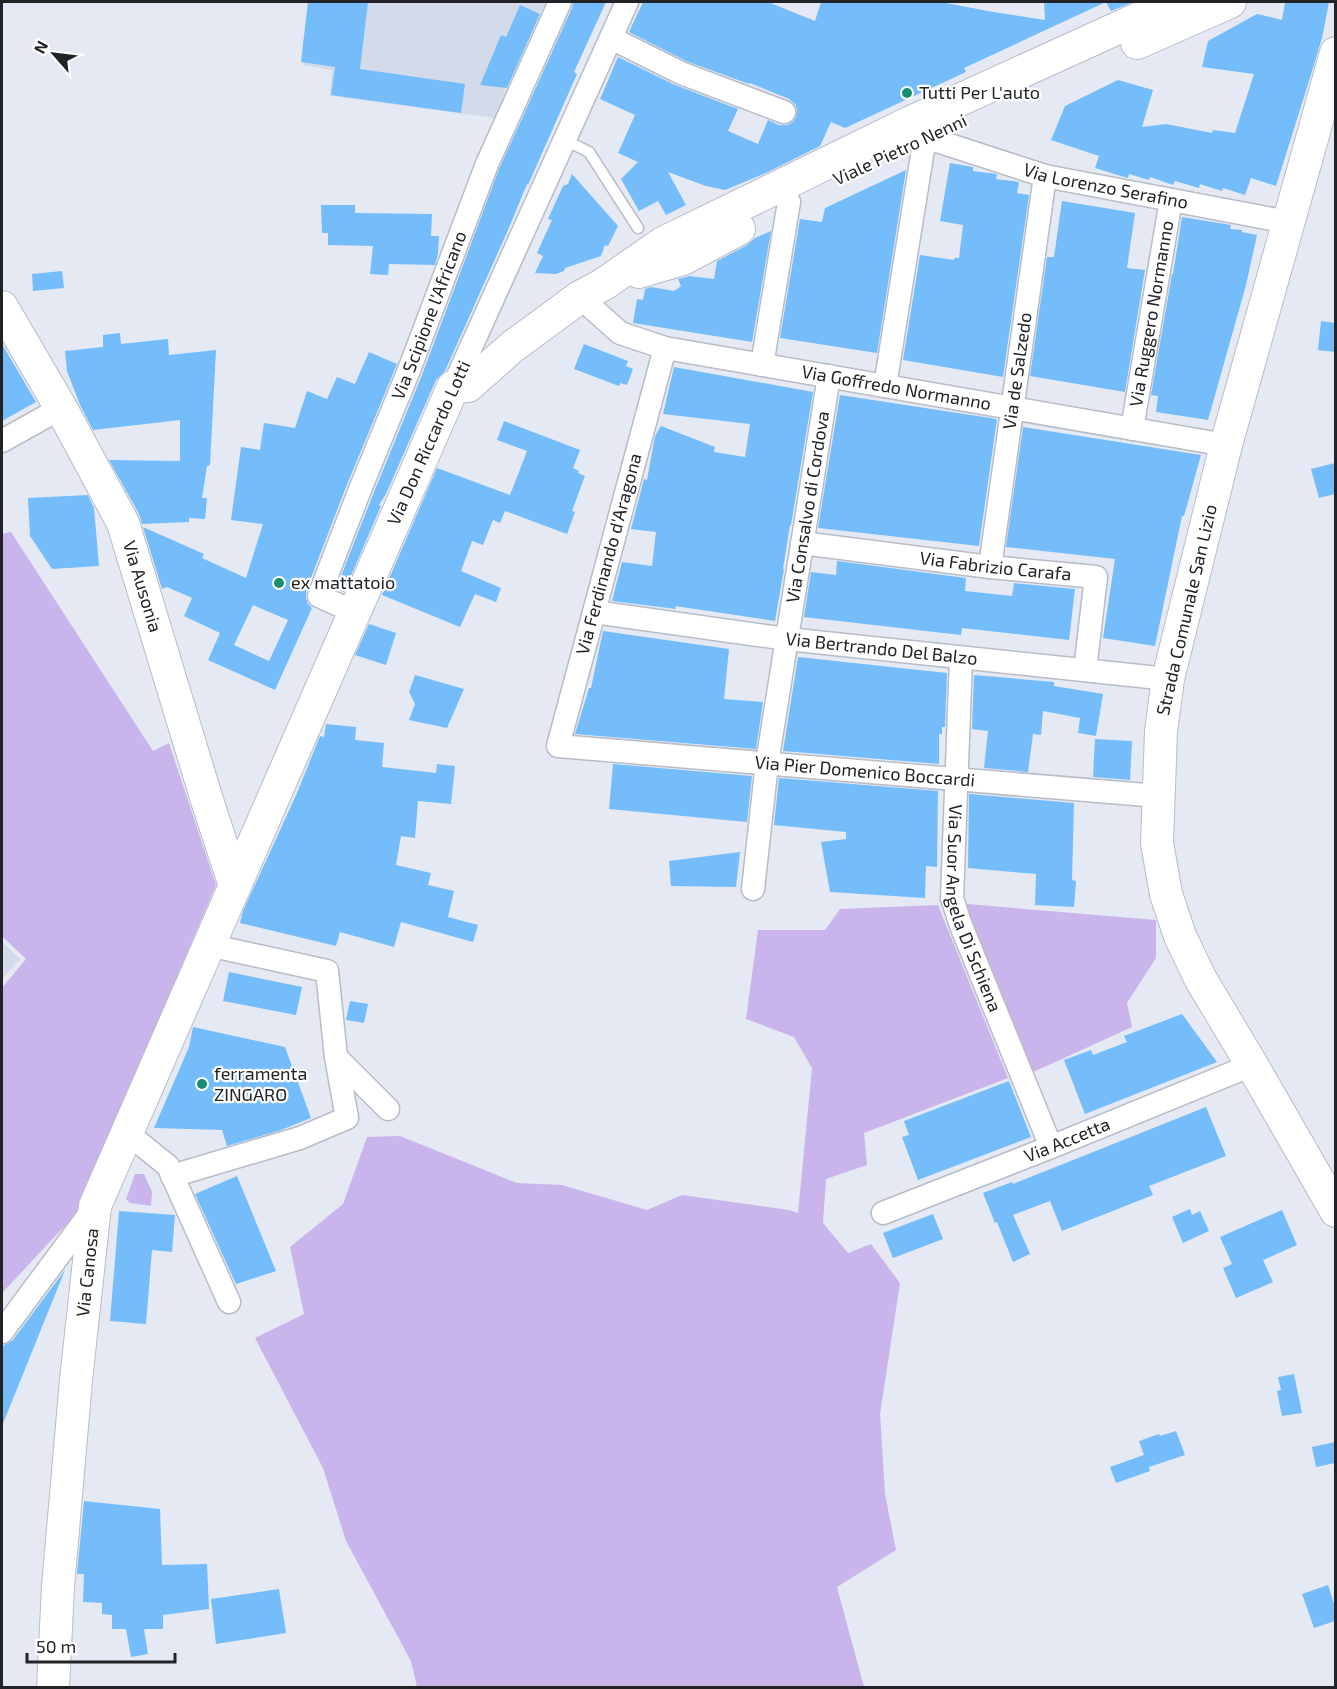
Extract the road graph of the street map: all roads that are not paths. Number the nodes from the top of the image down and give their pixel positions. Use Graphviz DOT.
graph roads {
  1 [pos="560,2"];
  2 [pos="627,2"];
  3 [pos="1175,2"];
  4 [pos="1230,2"];
  5 [pos="611,38"];
  6 [pos="1335,53"];
  7 [pos="784,112"];
  8 [pos="926,137"];
  9 [pos="564,140"];
  10 [pos="1045,176"];
  11 [pos="1171,200"];
  12 [pos="789,202"];
  13 [pos="1288,222"];
  14 [pos="638,228"];
  15 [pos="592,290"];
  16 [pos="2,307"];
  17 [pos="665,348"];
  18 [pos="762,365"];
  19 [pos="829,376"];
  20 [pos="885,386"];
  21 [pos="453,387"];
  22 [pos="61,408"];
  23 [pos="1012,408"];
  24 [pos="1132,429"];
  25 [pos="2,441"];
  26 [pos="1226,445"];
  27 [pos="802,543"];
  28 [pos="990,567"];
  29 [pos="354,612"];
  30 [pos="594,612"];
  31 [pos="787,639"];
  32 [pos="961,658"];
  33 [pos="1085,670"];
  34 [pos="1168,679"];
  35 [pos="573,747"];
  36 [pos="767,763"];
  37 [pos="957,778"];
  38 [pos="1158,796"];
  39 [pos="235,886"];
  40 [pos="753,889"];
  41 [pos="208,945"];
  42 [pos="336,1057"];
  43 [pos="1252,1065"];
  44 [pos="388,1108"];
  45 [pos="126,1132"];
  46 [pos="1051,1147"];
  47 [pos="172,1176"];
  48 [pos="95,1206"];
  49 [pos="1335,1211"];
  50 [pos="882,1213"];
  51 [pos="228,1302"];
  52 [pos="2,1332"];
  53 [pos="53,1688"];
  1 -- 29 [label="street, Via Scipione l'Africano"];
  2 -- 5 [label="street, Via Don Riccardo Lotti"];
  3 -- 15 [label="main road, Viale Pietro Nenni"];
  4 -- 8 [label="main road, Viale Pietro Nenni"];
  5 -- 7 [label="street"];
  5 -- 9 [label="street, Via Don Riccardo Lotti"];
  6 -- 13 [label="main road, Strada Comunale San Lizio"];
  8 -- 10 [label="street, Via Lorenzo Serafino"];
  8 -- 12 [label="main road, Viale Pietro Nenni"];
  8 -- 20 [label="street"];
  9 -- 14 [label="lane"];
  9 -- 21 [label="street, Via Don Riccardo Lotti"];
  10 -- 11 [label="street, Via Lorenzo Serafino"];
  10 -- 23 [label="street, Via de Salzedo"];
  11 -- 13 [label="street, Via Lorenzo Serafino"];
  11 -- 24 [label="street, Via Ruggero Normanno"];
  12 -- 15 [label="main road, Viale Pietro Nenni"];
  12 -- 18 [label="street"];
  13 -- 26 [label="main road, Strada Comunale San Lizio"];
  15 -- 17 [label="street, Via Goffredo Normanno"];
  15 -- 21 [label="main road, Viale Pietro Nenni"];
  16 -- 22 [label="main road, Via Ausonia"];
  17 -- 18 [label="street, Via Goffredo Normanno"];
  17 -- 30 [label="street, Via Ferdinando d'Aragona"];
  18 -- 19 [label="street, Via Goffredo Normanno"];
  19 -- 20 [label="street, Via Goffredo Normanno"];
  19 -- 27 [label="street, Via Consalvo di Cordova"];
  20 -- 23 [label="street, Via Goffredo Normanno"];
  21 -- 29 [label="main road, Via Don Riccardo Lotti"];
  22 -- 25 [label="street"];
  22 -- 39 [label="main road, Via Ausonia"];
  23 -- 24 [label="street, Via Goffredo Normanno"];
  23 -- 28 [label="street, Via de Salzedo"];
  24 -- 26 [label="street, Via Goffredo Normanno"];
  26 -- 34 [label="main road, Strada Comunale San Lizio"];
  27 -- 28 [label="street, Via Fabrizio Carafa"];
  27 -- 31 [label="street, Via Consalvo di Cordova"];
  28 -- 33 [label="street, Via Fabrizio Carafa"];
  29 -- 39 [label="main road, Via Don Riccardo Lotti"];
  30 -- 31 [label="street, Via Bertrando Del Balzo"];
  30 -- 35 [label="street, Via Ferdinando d'Aragona"];
  31 -- 32 [label="street, Via Bertrando Del Balzo"];
  31 -- 36 [label="street, Via Consalvo di Cordova"];
  32 -- 33 [label="street, Via Bertrando Del Balzo"];
  32 -- 37 [label="street, Via Suor Angela Di Schiena"];
  33 -- 34 [label="street, Via Bertrando Del Balzo"];
  34 -- 38 [label="main road, Strada Comunale San Lizio"];
  35 -- 36 [label="street, Via Pier Domenico Boccardi"];
  36 -- 37 [label="street, Via Pier Domenico Boccardi"];
  36 -- 40 [label="street, Via Consalvo di Cordova"];
  37 -- 38 [label="street, Via Pier Domenico Boccardi"];
  37 -- 46 [label="street, Via Suor Angela Di Schiena"];
  38 -- 43 [label="main road, Strada Comunale San Lizio"];
  39 -- 41 [label="main road, Via Canosa"];
  41 -- 42 [label="street"];
  41 -- 45 [label="main road, Via Canosa"];
  42 -- 44 [label="street"];
  42 -- 47 [label="street"];
  43 -- 46 [label="street, Via Accetta"];
  43 -- 49 [label="main road, Strada Comunale San Lizio"];
  45 -- 47 [label="street"];
  45 -- 48 [label="main road, Via Canosa"];
  46 -- 50 [label="street, Via Accetta"];
  47 -- 51 [label="street"];
  48 -- 52 [label="street"];
  48 -- 53 [label="main road, Via Canosa"];
}
